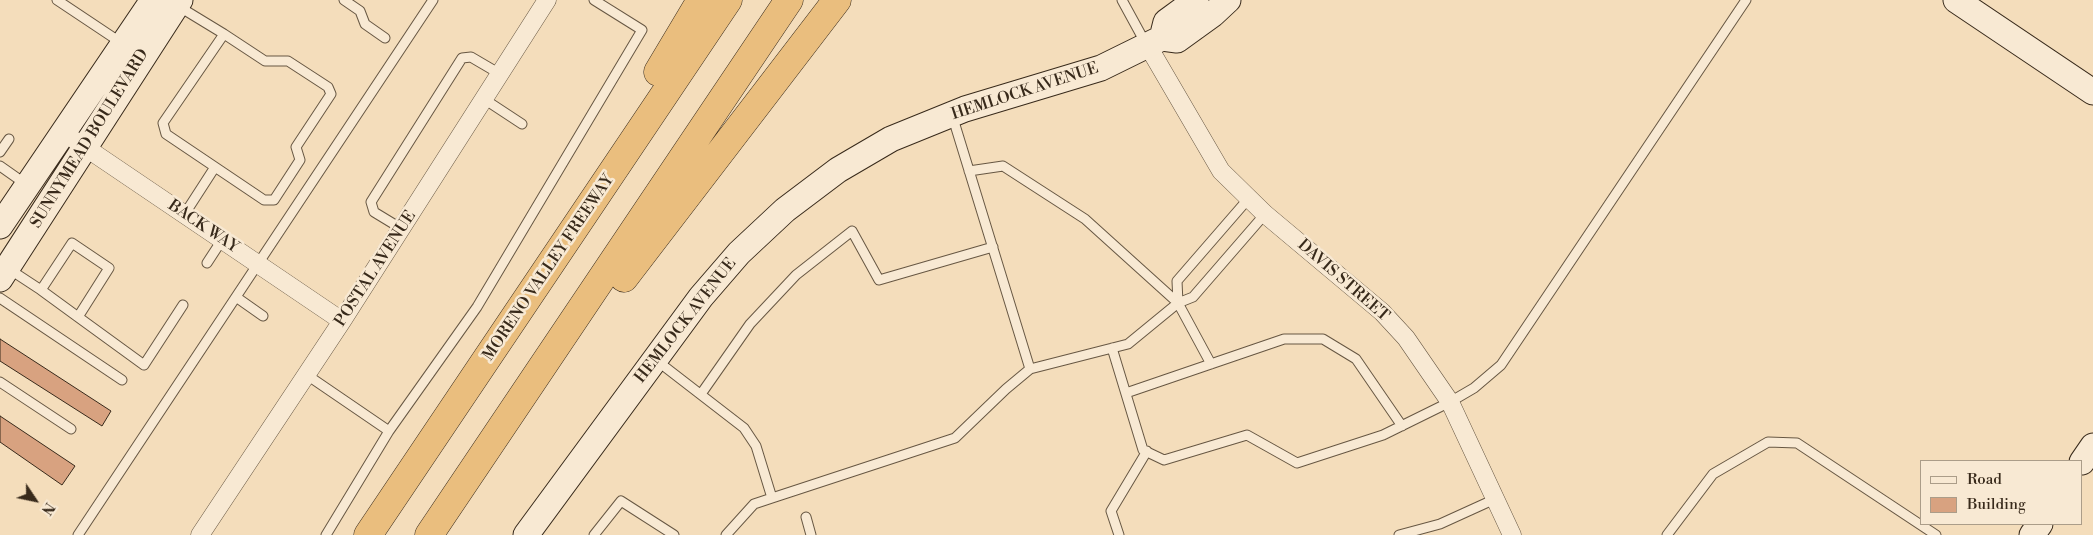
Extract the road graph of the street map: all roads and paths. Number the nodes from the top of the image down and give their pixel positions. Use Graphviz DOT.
graph roads {
  1 [pos="57,0"];
  2 [pos="153,0"];
  3 [pos="344,0"];
  4 [pos="434,0"];
  5 [pos="547,0"];
  6 [pos="594,0"];
  7 [pos="701,0"];
  8 [pos="728,0"];
  9 [pos="789,0"];
  10 [pos="837,0"];
  11 [pos="1122,0"];
  12 [pos="1196,0"];
  13 [pos="1228,0"];
  14 [pos="1746,0"];
  15 [pos="1956,0"];
  16 [pos="175,2"];
  17 [pos="224,34"];
  18 [pos="385,38"];
  19 [pos="1155,42"];
  20 [pos="123,44"];
  21 [pos="500,74"];
  22 [pos="2093,92"];
  23 [pos="484,100"];
  24 [pos="952,115"];
  25 [pos="522,124"];
  26 [pos="63,133"];
  27 [pos="9,139"];
  28 [pos="84,147"];
  29 [pos="0,152"];
  30 [pos="0,166"];
  31 [pos="214,167"];
  32 [pos="969,171"];
  33 [pos="27,185"];
  34 [pos="1249,198"];
  35 [pos="184,214"];
  36 [pos="1265,214"];
  37 [pos="402,228"];
  38 [pos="12,239"];
  39 [pos="222,240"];
  40 [pos="992,247"];
  41 [pos="207,263"];
  42 [pos="257,264"];
  43 [pos="2,270"];
  44 [pos="41,290"];
  45 [pos="236,297"];
  46 [pos="0,298"];
  47 [pos="1178,303"];
  48 [pos="183,305"];
  49 [pos="263,316"];
  50 [pos="78,317"];
  51 [pos="342,321"];
  52 [pos="1112,348"];
  53 [pos="655,360"];
  54 [pos="1211,364"];
  55 [pos="1030,369"];
  56 [pos="306,375"];
  57 [pos="122,380"];
  58 [pos="0,382"];
  59 [pos="1126,393"];
  60 [pos="700,394"];
  61 [pos="1450,402"];
  62 [pos="1402,426"];
  63 [pos="71,430"];
  64 [pos="389,431"];
  65 [pos="2093,446"];
  66 [pos="1147,451"];
  67 [pos="2083,461"];
  68 [pos="410,473"];
  69 [pos="772,498"];
  70 [pos="1495,500"];
  71 [pos="452,501"];
  72 [pos="806,517"];
  73 [pos="1920,524"];
  74 [pos="1921,525"];
  75 [pos="78,535"];
  76 [pos="200,535"];
  77 [pos="326,535"];
  78 [pos="368,535"];
  79 [pos="429,535"];
  80 [pos="526,535"];
  81 [pos="594,535"];
  82 [pos="674,535"];
  83 [pos="726,535"];
  84 [pos="811,535"];
  85 [pos="1119,535"];
  86 [pos="1400,535"];
  87 [pos="1512,535"];
  88 [pos="1667,535"];
  89 [pos="1936,535"];
  1 -- 20 [label="lane"];
  2 -- 20 [label="street, SUNNYMEAD BOULEVARD"];
  3 -- 18 [label="lane"];
  4 -- 42 [label="lane"];
  5 -- 21 [label="street, POSTAL AVENUE"];
  6 -- 64 [label="lane"];
  7 -- 68 [label="highway"];
  8 -- 68 [label="highway, MORENO VALLEY FREEWAY"];
  9 -- 71 [label="highway"];
  10 -- 71 [label="highway"];
  11 -- 19 [label="lane"];
  12 -- 19 [label="street"];
  13 -- 19 [label="street, HEMLOCK AVENUE"];
  14 -- 61 [label="lane"];
  15 -- 22 [label="street"];
  16 -- 17 [label="lane"];
  16 -- 28 [label="street, SUNNYMEAD BOULEVARD"];
  17 -- 31 [label="lane"];
  17 -- 31 [label="lane"];
  19 -- 24 [label="street, HEMLOCK AVENUE"];
  19 -- 34 [label="street, DAVIS STREET"];
  20 -- 26 [label="street, SUNNYMEAD BOULEVARD"];
  21 -- 23 [label="street, POSTAL AVENUE"];
  21 -- 37 [label="lane"];
  23 -- 25 [label="lane"];
  23 -- 37 [label="street, POSTAL AVENUE"];
  24 -- 32 [label="lane"];
  24 -- 53 [label="street, HEMLOCK AVENUE"];
  26 -- 28 [label="street, BACK WAY"];
  26 -- 33 [label="street, SUNNYMEAD BOULEVARD"];
  27 -- 29 [label="lane"];
  28 -- 35 [label="street, BACK WAY"];
  28 -- 38 [label="street, SUNNYMEAD BOULEVARD"];
  30 -- 33 [label="lane"];
  31 -- 35 [label="lane"];
  32 -- 40 [label="lane"];
  32 -- 47 [label="lane"];
  33 -- 38 [label="street, SUNNYMEAD BOULEVARD"];
  34 -- 36 [label="street, DAVIS STREET"];
  34 -- 47 [label="lane"];
  35 -- 39 [label="street, BACK WAY"];
  36 -- 47 [label="lane"];
  36 -- 61 [label="street, DAVIS STREET"];
  37 -- 51 [label="street, POSTAL AVENUE"];
  38 -- 43 [label="street, SUNNYMEAD BOULEVARD"];
  39 -- 41 [label="lane"];
  39 -- 42 [label="street, BACK WAY"];
  40 -- 55 [label="lane"];
  40 -- 60 [label="lane"];
  42 -- 45 [label="lane"];
  42 -- 51 [label="street, BACK WAY"];
  43 -- 44 [label="lane"];
  44 -- 50 [label="lane"];
  44 -- 50 [label="lane"];
  45 -- 49 [label="lane"];
  45 -- 75 [label="lane"];
  46 -- 57 [label="lane"];
  47 -- 52 [label="lane"];
  47 -- 54 [label="lane"];
  48 -- 50 [label="lane"];
  51 -- 56 [label="street, POSTAL AVENUE"];
  52 -- 55 [label="lane"];
  52 -- 59 [label="lane"];
  53 -- 60 [label="lane"];
  53 -- 80 [label="street, HEMLOCK AVENUE"];
  54 -- 59 [label="lane"];
  54 -- 62 [label="lane"];
  55 -- 69 [label="lane"];
  56 -- 64 [label="lane"];
  56 -- 76 [label="street, POSTAL AVENUE"];
  58 -- 63 [label="lane"];
  59 -- 66 [label="lane"];
  60 -- 69 [label="lane"];
  61 -- 62 [label="lane"];
  61 -- 70 [label="street, DAVIS STREET"];
  62 -- 66 [label="lane"];
  64 -- 77 [label="lane"];
  65 -- 67 [label="street"];
  66 -- 85 [label="lane"];
  68 -- 78 [label="highway, MORENO VALLEY FREEWAY"];
  69 -- 83 [label="lane"];
  70 -- 86 [label="lane"];
  70 -- 87 [label="street, DAVIS STREET"];
  71 -- 79 [label="highway"];
  72 -- 84 [label="lane"];
  73 -- 88 [label="lane"];
  74 -- 89 [label="lane"];
  81 -- 82 [label="lane"];
}
